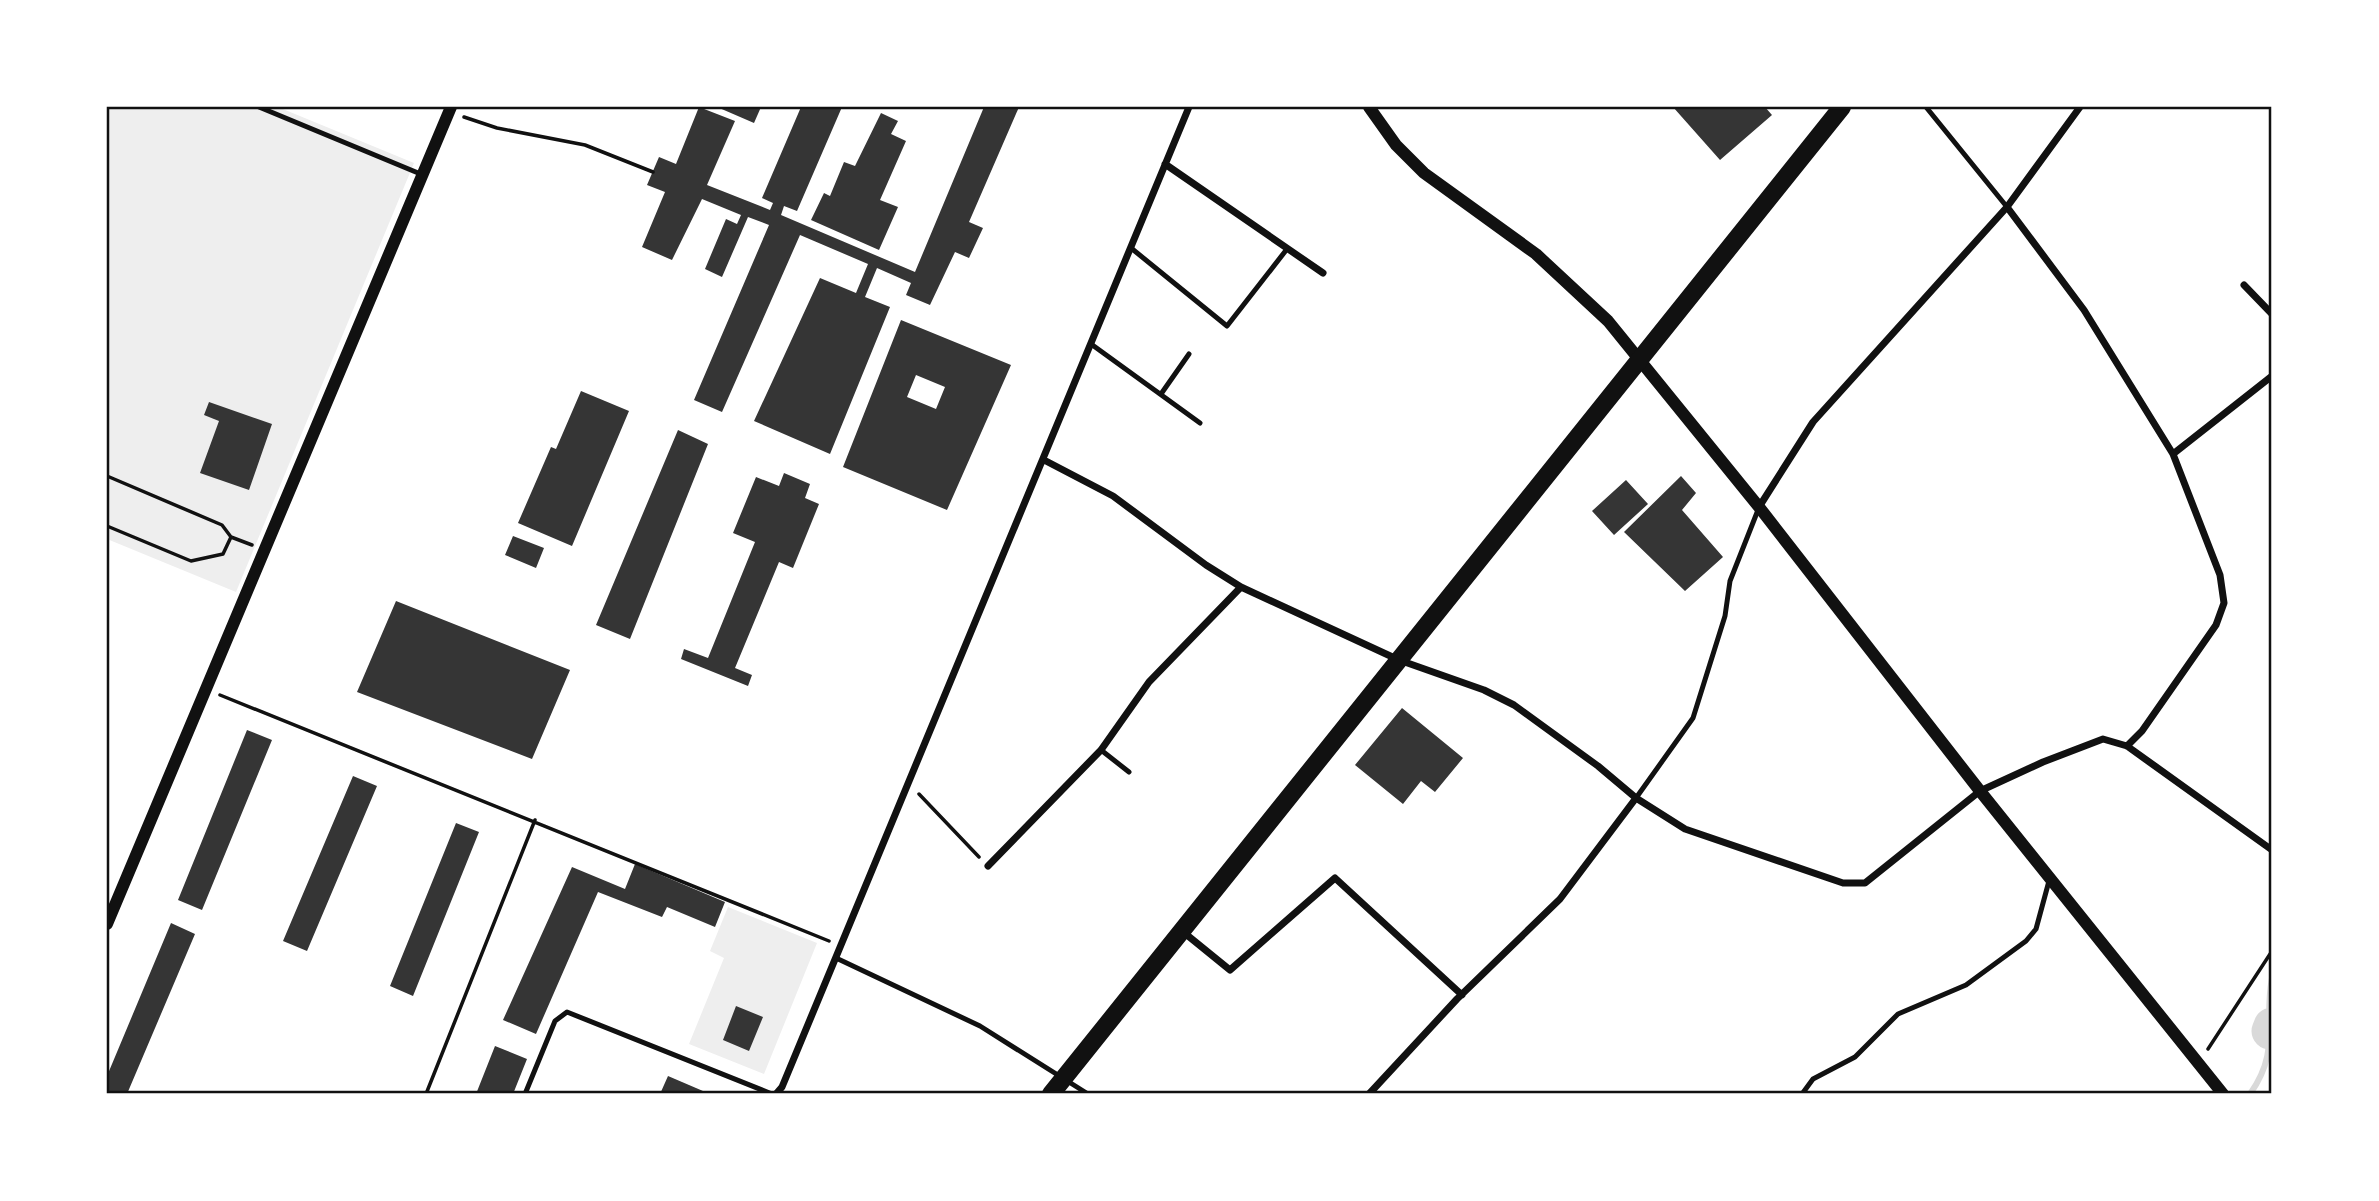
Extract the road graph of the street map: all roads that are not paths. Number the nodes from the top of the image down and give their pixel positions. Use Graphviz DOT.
graph roads {
  1 [pos="259,107"];
  2 [pos="1189,107"];
  3 [pos="1369,107"];
  4 [pos="1842,107"];
  5 [pos="1926,107"];
  6 [pos="2080,107"];
  7 [pos="456,111"];
  8 [pos="1165,164"];
  9 [pos="423,175"];
  10 [pos="2007,207"];
  11 [pos="1131,248"];
  12 [pos="1287,249"];
  13 [pos="1323,273"];
  14 [pos="2244,285"];
  15 [pos="2272,314"];
  16 [pos="1091,344"];
  17 [pos="1189,354"];
  18 [pos="1640,358"];
  19 [pos="2272,376"];
  20 [pos="1161,394"];
  21 [pos="1200,423"];
  22 [pos="2173,454"];
  23 [pos="1044,460"];
  24 [pos="1759,507"];
  25 [pos="1241,587"];
  26 [pos="1399,660"];
  27 [pos="2127,747"];
  28 [pos="1101,750"];
  29 [pos="1129,772"];
  30 [pos="1980,791"];
  31 [pos="1636,799"];
  32 [pos="2272,850"];
  33 [pos="988,866"];
  34 [pos="2050,875"];
  35 [pos="107,924"];
  36 [pos="1181,931"];
  37 [pos="836,958"];
  38 [pos="1462,995"];
  39 [pos="1063,1079"];
  40 [pos="525,1094"];
  41 [pos="774,1094"];
  42 [pos="1051,1094"];
  43 [pos="1088,1094"];
  44 [pos="1369,1094"];
  45 [pos="1801,1094"];
  46 [pos="2223,1094"];
  1 -- 9 [label="lane"];
  2 -- 8 [label="street"];
  3 -- 18 [label="street"];
  4 -- 18 [label="main road"];
  5 -- 10 [label="lane"];
  6 -- 10 [label="street"];
  7 -- 9 [label="street"];
  8 -- 11 [label="street"];
  8 -- 12 [label="street"];
  9 -- 35 [label="street"];
  10 -- 22 [label="street"];
  10 -- 24 [label="street"];
  11 -- 12 [label="lane"];
  11 -- 16 [label="street"];
  12 -- 13 [label="street"];
  14 -- 15 [label="street"];
  16 -- 20 [label="lane"];
  16 -- 23 [label="street"];
  17 -- 20 [label="lane"];
  18 -- 24 [label="street"];
  18 -- 26 [label="main road"];
  19 -- 22 [label="street"];
  20 -- 21 [label="lane"];
  22 -- 27 [label="street"];
  23 -- 25 [label="street"];
  23 -- 37 [label="street"];
  24 -- 30 [label="street"];
  24 -- 31 [label="lane"];
  25 -- 26 [label="street"];
  25 -- 28 [label="street"];
  26 -- 31 [label="street"];
  26 -- 36 [label="main road"];
  27 -- 30 [label="street"];
  27 -- 32 [label="street"];
  28 -- 29 [label="lane"];
  28 -- 33 [label="street"];
  30 -- 31 [label="street"];
  30 -- 34 [label="street"];
  31 -- 38 [label="street"];
  34 -- 45 [label="lane"];
  34 -- 46 [label="street"];
  36 -- 38 [label="street"];
  36 -- 39 [label="main road"];
  37 -- 39 [label="lane"];
  37 -- 41 [label="street"];
  38 -- 44 [label="street"];
  39 -- 42 [label="main road"];
  39 -- 43 [label="lane"];
  40 -- 41 [label="lane"];
}
